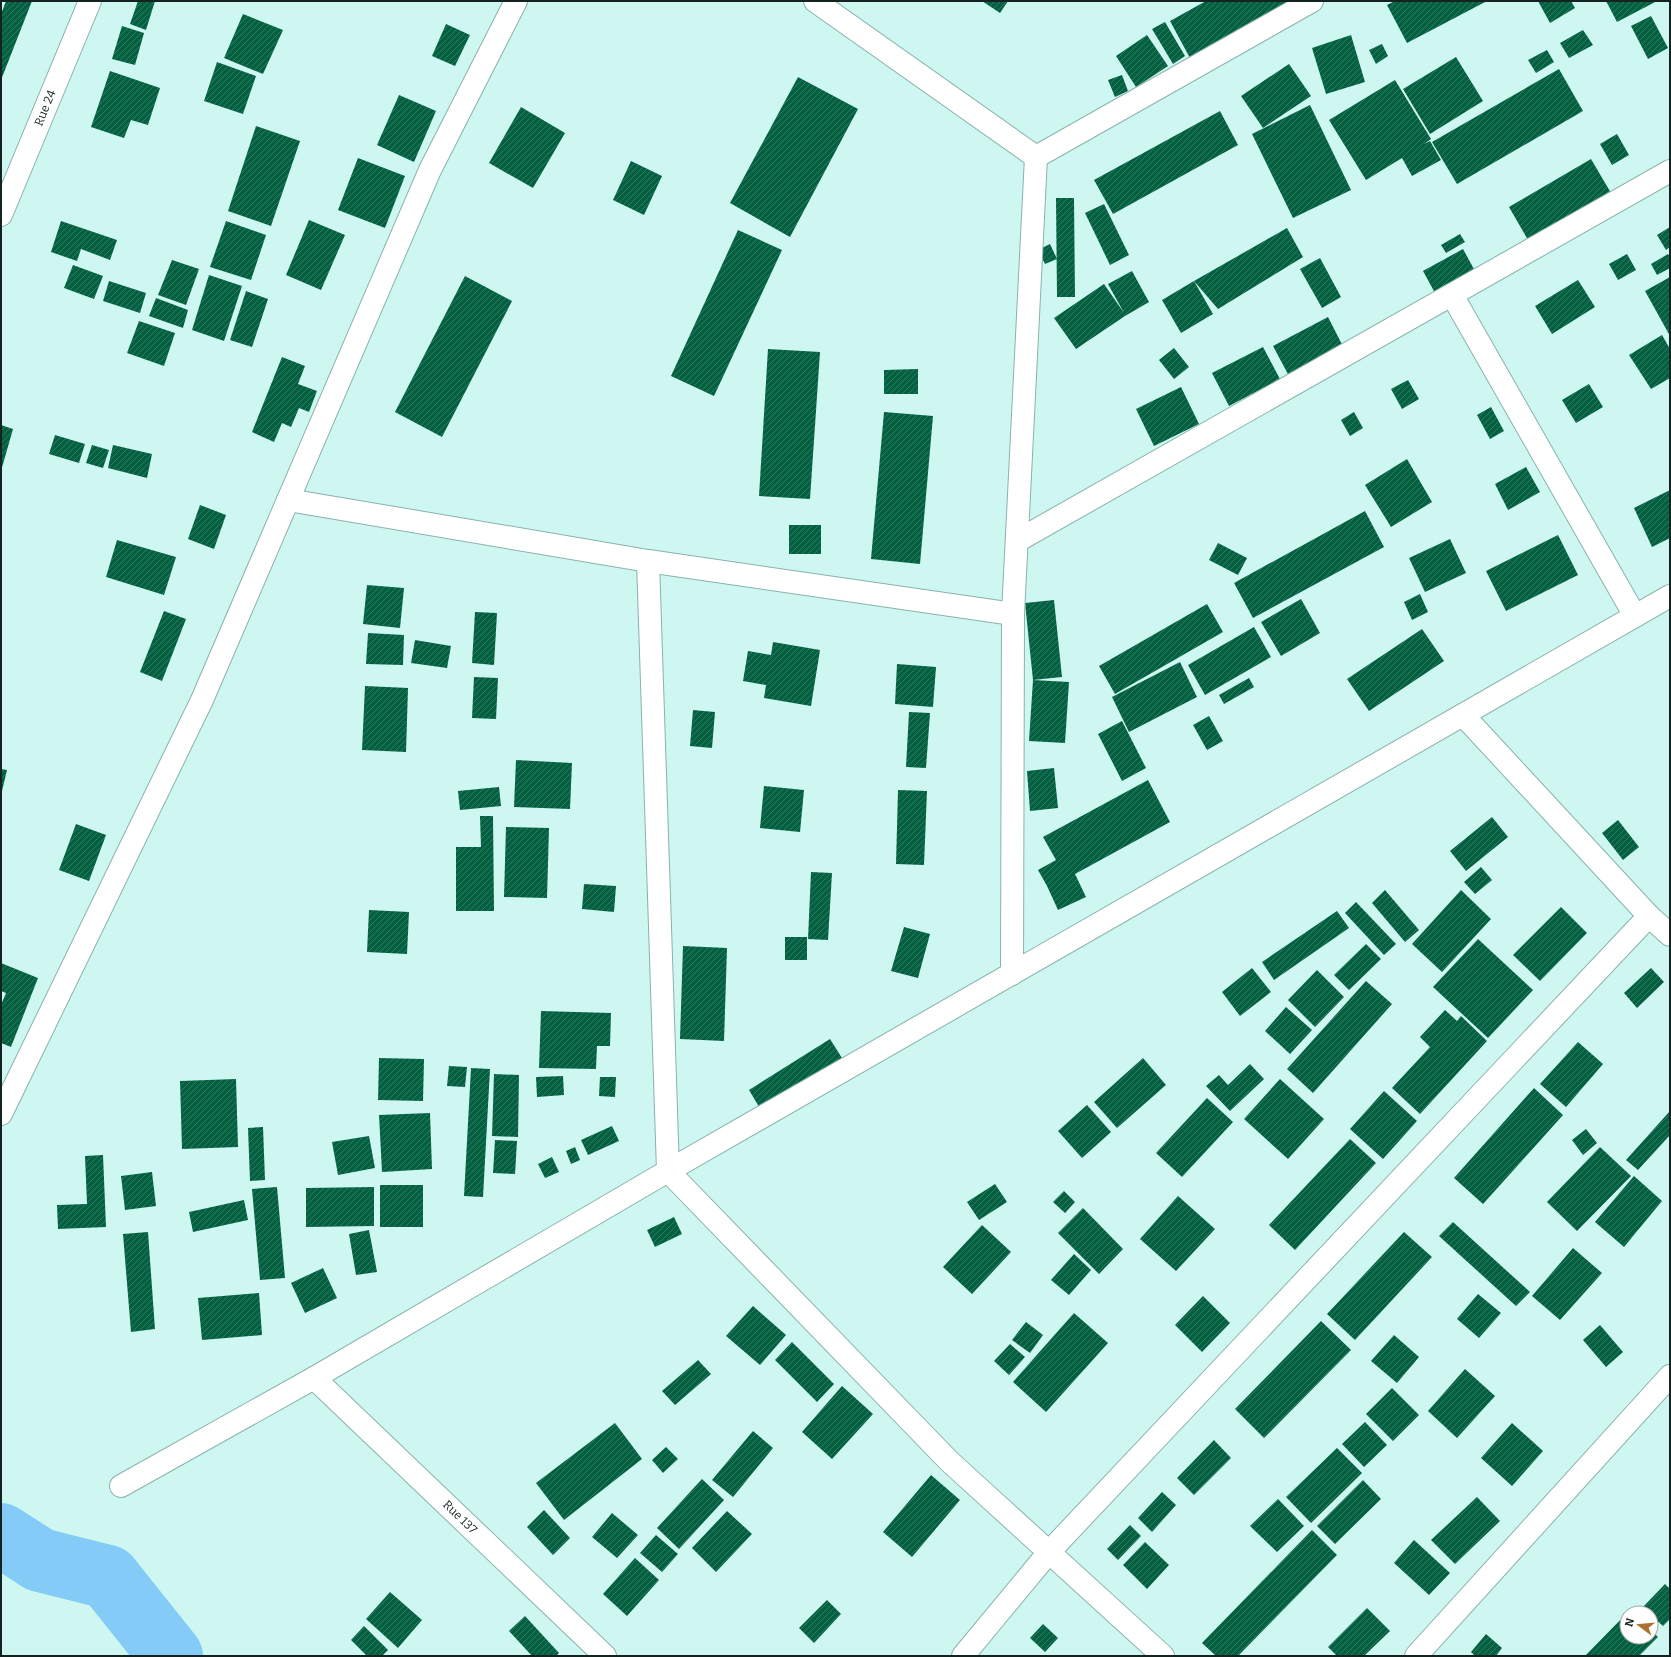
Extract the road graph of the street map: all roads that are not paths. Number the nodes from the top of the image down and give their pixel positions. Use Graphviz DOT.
graph roads {
  1 [pos="90,1"];
  2 [pos="516,1"];
  3 [pos="815,1"];
  4 [pos="1312,1"];
  5 [pos="1036,157"];
  6 [pos="1670,171"];
  7 [pos="1,215"];
  8 [pos="1452,295"];
  9 [pos="288,500"];
  10 [pos="1017,541"];
  11 [pos="648,561"];
  12 [pos="1670,596"];
  13 [pos="1012,614"];
  14 [pos="1635,616"];
  15 [pos="1463,715"];
  16 [pos="1649,916"];
  17 [pos="1670,936"];
  18 [pos="1012,974"];
  19 [pos="1,1114"];
  20 [pos="668,1171"];
  21 [pos="1670,1376"];
  22 [pos="314,1378"];
  23 [pos="121,1486"];
  24 [pos="1049,1552"];
  25 [pos="605,1656"];
  26 [pos="963,1656"];
  27 [pos="1163,1656"];
  28 [pos="1416,1656"];
  1 -- 7 [label="street, Rue 24"];
  2 -- 9 [label="street"];
  3 -- 5 [label="street"];
  4 -- 5 [label="street"];
  5 -- 10 [label="street"];
  6 -- 8 [label="street"];
  8 -- 10 [label="street"];
  8 -- 14 [label="street"];
  9 -- 11 [label="street"];
  9 -- 19 [label="street"];
  10 -- 13 [label="street"];
  11 -- 13 [label="street"];
  11 -- 20 [label="street"];
  12 -- 14 [label="street"];
  13 -- 18 [label="street"];
  14 -- 15 [label="street"];
  15 -- 16 [label="street"];
  15 -- 18 [label="street"];
  16 -- 17 [label="street"];
  16 -- 24 [label="street"];
  18 -- 20 [label="street"];
  20 -- 22 [label="street"];
  20 -- 24 [label="street"];
  21 -- 28 [label="street"];
  22 -- 23 [label="street"];
  22 -- 25 [label="street, Rue 137"];
  24 -- 26 [label="street"];
  24 -- 27 [label="street"];
}
